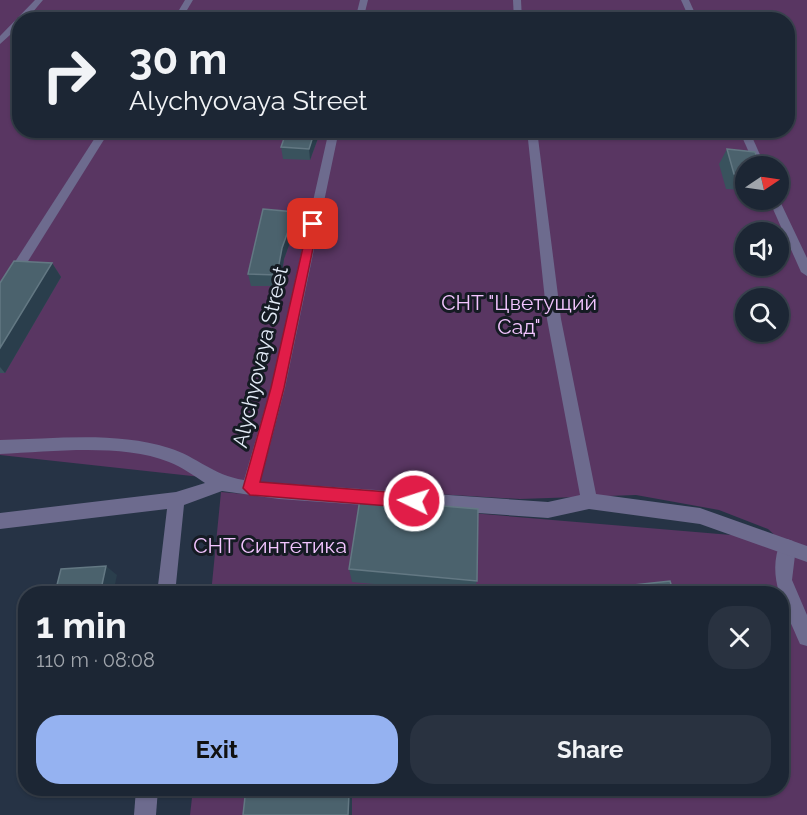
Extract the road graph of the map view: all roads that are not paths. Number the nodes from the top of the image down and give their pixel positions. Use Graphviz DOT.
graph roads {
  1 [pos="39,0"];
  2 [pos="28,12"];
  3 [pos="12,28"];
  4 [pos="0,41"];
  5 [pos="100,138"];
  6 [pos="332,138"];
  7 [pos="533,138"];
  8 [pos="748,138"];
  9 [pos="756,156"];
  10 [pos="779,210"];
  11 [pos="807,272"];
  12 [pos="0,295"];
  13 [pos="0,447"];
  14 [pos="222,484"];
  15 [pos="250,488"];
  16 [pos="176,500"];
  17 [pos="589,501"];
  18 [pos="0,520"];
  19 [pos="787,547"];
  20 [pos="807,554"];
  21 [pos="167,586"];
  22 [pos="786,586"];
  23 [pos="789,594"];
  24 [pos="807,637"];
  25 [pos="146,796"];
  26 [pos="145,815"];
  1 -- 2 [label="street"];
  3 -- 4 [label="street"];
  5 -- 12 [label="street"];
  6 -- 15 [label="street, Alychyovaya Street"];
  7 -- 17 [label="street"];
  8 -- 9 [label="street"];
  10 -- 11 [label="street"];
  13 -- 14 [label="street"];
  14 -- 15 [label="street"];
  14 -- 16 [label="street"];
  15 -- 17 [label="street"];
  16 -- 18 [label="street"];
  16 -- 21 [label="street"];
  17 -- 19 [label="street"];
  19 -- 20 [label="street"];
  19 -- 22 [label="street"];
  23 -- 24 [label="street"];
  25 -- 26 [label="street"];
}
